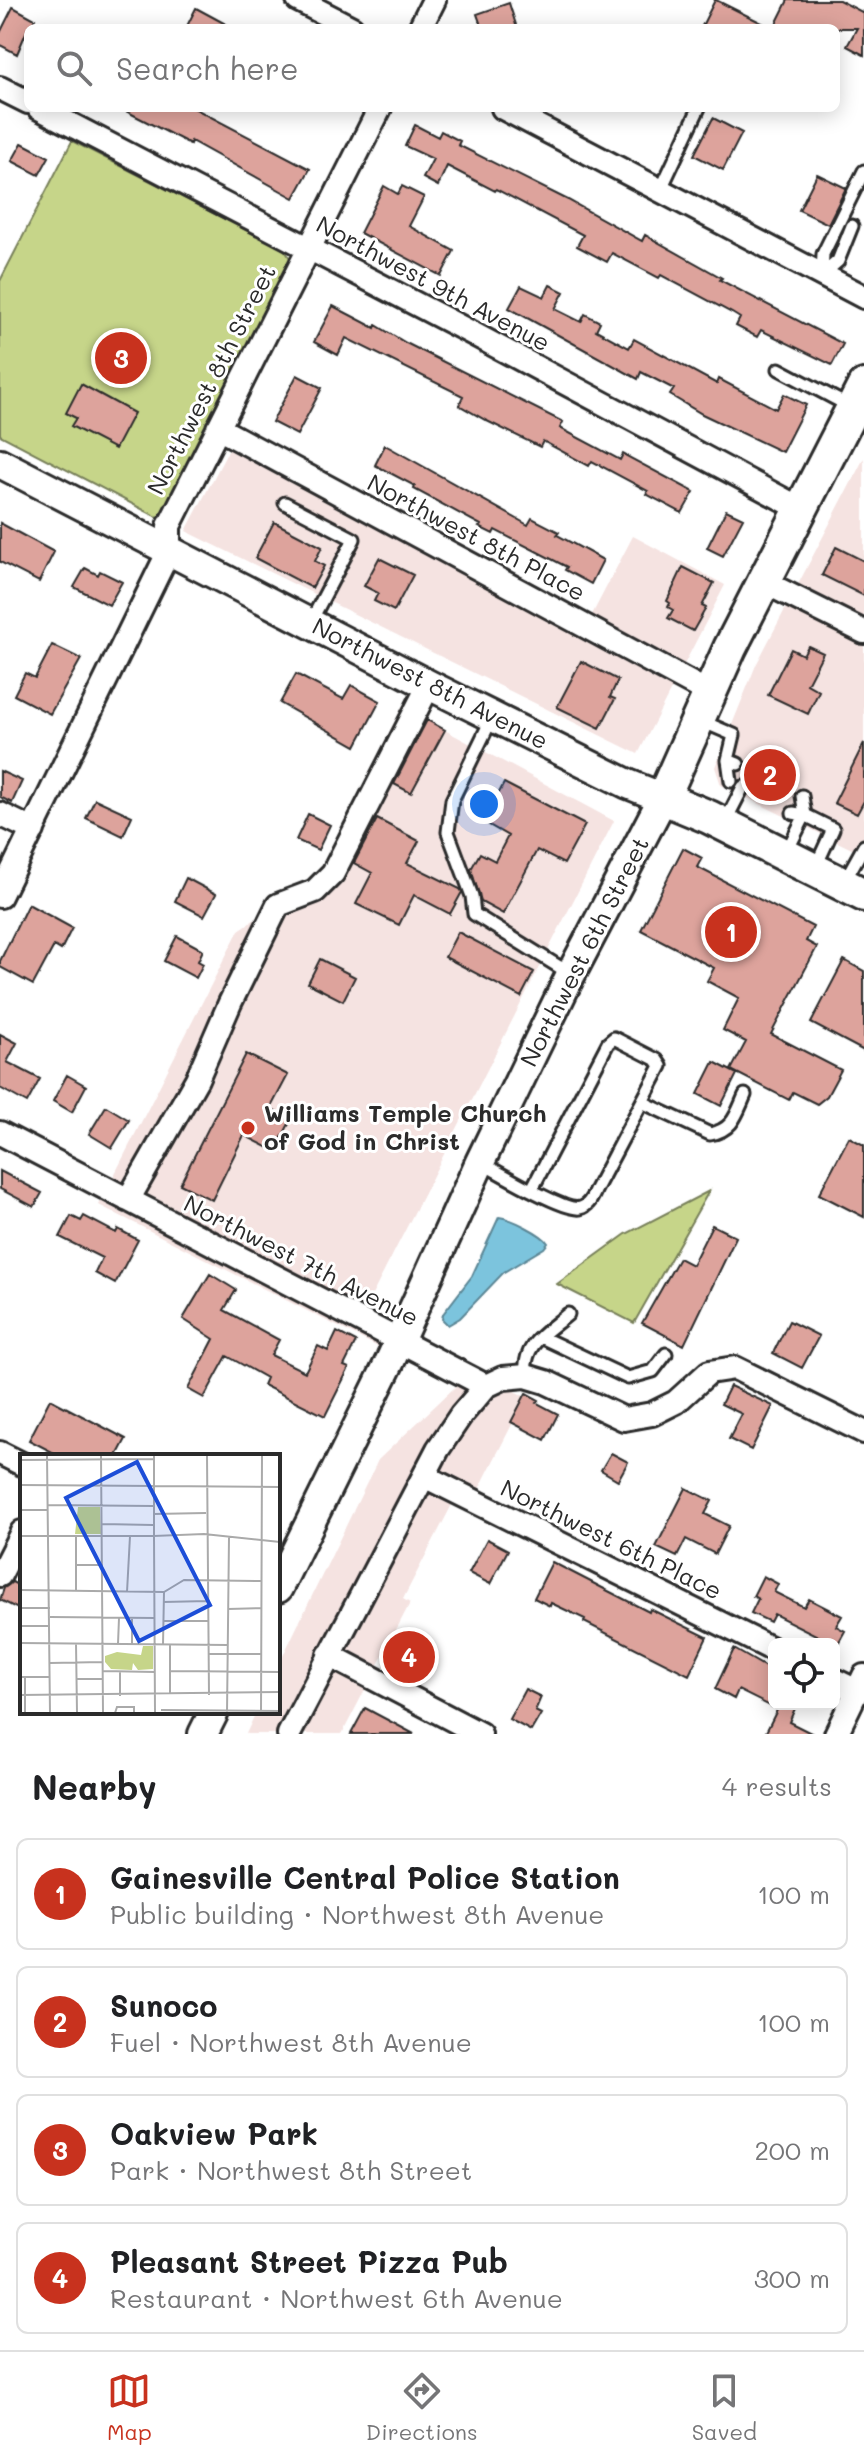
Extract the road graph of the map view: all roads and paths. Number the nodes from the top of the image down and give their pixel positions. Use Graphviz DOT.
graph roads {
  1 [pos="298,0"];
  2 [pos="434,0"];
  3 [pos="344,24"];
  4 [pos="422,24"];
  5 [pos="0,88"];
  6 [pos="24,100"];
  7 [pos="47,112"];
  8 [pos="378,112"];
  9 [pos="511,112"];
  10 [pos="697,112"];
  11 [pos="864,171"];
  12 [pos="659,191"];
  13 [pos="852,226"];
  14 [pos="307,248"];
  15 [pos="822,275"];
  16 [pos="864,297"];
  17 [pos="779,369"];
  18 [pos="858,397"];
  19 [pos="218,428"];
  20 [pos="0,463"];
  21 [pos="285,503"];
  22 [pos="801,509"];
  23 [pos="169,551"];
  24 [pos="764,582"];
  25 [pos="309,623"];
  26 [pos="864,632"];
  27 [pos="429,685"];
  28 [pos="704,706"];
  29 [pos="493,717"];
  30 [pos="731,781"];
  31 [pos="743,787"];
  32 [pos="802,796"];
  33 [pos="663,798"];
  34 [pos="0,814"];
  35 [pos="799,814"];
  36 [pos="724,824"];
  37 [pos="33,830"];
  38 [pos="864,846"];
  39 [pos="785,855"];
  40 [pos="814,870"];
  41 [pos="853,890"];
  42 [pos="0,896"];
  43 [pos="571,974"];
  44 [pos="745,1095"];
  45 [pos="642,1102"];
  46 [pos="0,1133"];
  47 [pos="480,1162"];
  48 [pos="532,1189"];
  49 [pos="128,1200"];
  50 [pos="568,1314"];
  51 [pos="541,1337"];
  52 [pos="399,1340"];
  53 [pos="666,1354"];
  54 [pos="526,1376"];
  55 [pos="486,1386"];
  56 [pos="864,1432"];
  57 [pos="0,1453"];
  58 [pos="20,1463"];
  59 [pos="424,1476"];
  60 [pos="20,1536"];
  61 [pos="0,1575"];
  62 [pos="280,1584"];
  63 [pos="768,1647"];
  64 [pos="329,1655"];
  65 [pos="840,1681"];
  66 [pos="860,1684"];
  67 [pos="213,1714"];
  68 [pos="203,1734"];
  69 [pos="289,1734"];
  70 [pos="480,1734"];
  71 [pos="836,1734"];
  1 -- 3 [label="street"];
  2 -- 4 [label="street"];
  5 -- 6 [label="street"];
  7 -- 14 [label="street, Northwest 9th Avenue"];
  8 -- 14 [label="street, Northwest 8th Street"];
  9 -- 12 [label="street"];
  10 -- 12 [label="lane"];
  11 -- 15 [label="lane"];
  12 -- 15 [label="street"];
  13 -- 15 [label="lane"];
  14 -- 19 [label="street, Northwest 8th Street"];
  14 -- 22 [label="street, Northwest 9th Avenue"];
  15 -- 16 [label="street"];
  17 -- 18 [label="lane"];
  18 -- 22 [label="main road, Northwest 6th Street"];
  19 -- 23 [label="street, Northwest 8th Street"];
  19 -- 28 [label="street, Northwest 8th Place"];
  20 -- 23 [label="street, Northwest 8th Avenue"];
  21 -- 25 [label="lane"];
  22 -- 24 [label="main road, Northwest 6th Street"];
  23 -- 25 [label="street, Northwest 8th Avenue"];
  23 -- 37 [label="street, Northwest 8th Street"];
  24 -- 26 [label="street"];
  24 -- 28 [label="main road, Northwest 6th Street"];
  25 -- 27 [label="street, Northwest 8th Avenue"];
  27 -- 29 [label="street, Northwest 8th Avenue"];
  27 -- 49 [label="street"];
  28 -- 30 [label="lane"];
  28 -- 33 [label="main road, Northwest 6th Street"];
  29 -- 33 [label="street, Northwest 8th Avenue"];
  29 -- 43 [label="lane"];
  31 -- 36 [label="lane"];
  32 -- 35 [label="lane"];
  33 -- 36 [label="main road, Northwest 8th Avenue"];
  33 -- 43 [label="street, Northwest 6th Street"];
  34 -- 37 [label="street"];
  35 -- 39 [label="lane"];
  35 -- 40 [label="lane"];
  36 -- 39 [label="main road, Northwest 8th Avenue"];
  37 -- 42 [label="street, Northwest 8th Street"];
  38 -- 41 [label="lane"];
  39 -- 40 [label="main road, Northwest 8th Avenue"];
  40 -- 41 [label="main road, Northwest 8th Avenue"];
  43 -- 47 [label="street, Northwest 6th Street"];
  44 -- 45 [label="lane"];
  45 -- 48 [label="lane"];
  45 -- 48 [label="lane"];
  46 -- 49 [label="street, Northwest 7th Avenue"];
  47 -- 48 [label="lane"];
  47 -- 52 [label="street, Northwest 6th Street"];
  49 -- 52 [label="street, Northwest 7th Avenue"];
  50 -- 51 [label="lane"];
  51 -- 53 [label="lane"];
  51 -- 54 [label="lane"];
  52 -- 55 [label="street, Northwest 7th Avenue"];
  52 -- 62 [label="street, Northwest 6th Street"];
  54 -- 55 [label="street"];
  54 -- 56 [label="street"];
  55 -- 59 [label="street"];
  57 -- 58 [label="street"];
  59 -- 63 [label="street, Northwest 6th Place"];
  59 -- 64 [label="street"];
  60 -- 61 [label="street"];
  64 -- 69 [label="street"];
  64 -- 70 [label="street"];
  65 -- 66 [label="street"];
  66 -- 71 [label="street"];
  67 -- 68 [label="street"];
}
